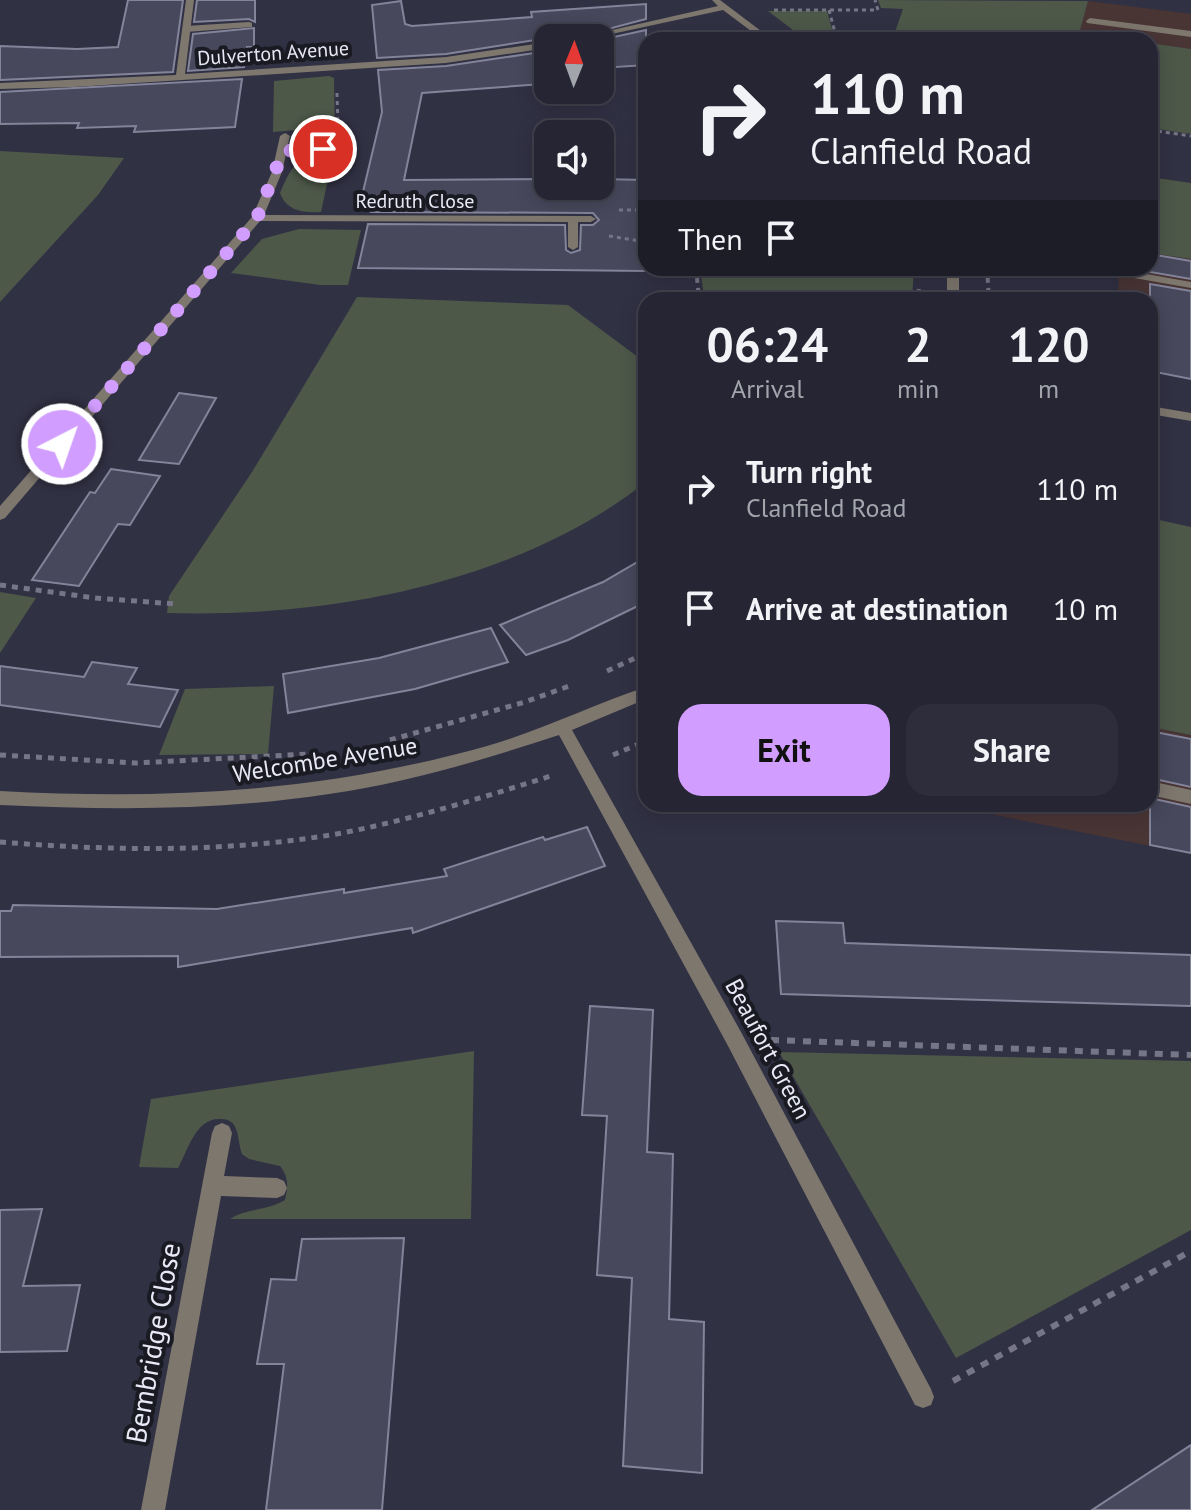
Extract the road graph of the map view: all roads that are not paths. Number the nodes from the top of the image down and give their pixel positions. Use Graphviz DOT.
graph roads {
  1 [pos="190,0"];
  2 [pos="715,0"];
  3 [pos="722,8"];
  4 [pos="1090,21"];
  5 [pos="249,25"];
  6 [pos="186,29"];
  7 [pos="614,31"];
  8 [pos="757,32"];
  9 [pos="1191,34"];
  10 [pos="534,47"];
  11 [pos="180,77"];
  12 [pos="0,86"];
  13 [pos="285,136"];
  14 [pos="323,149"];
  15 [pos="283,151"];
  16 [pos="257,218"];
  17 [pos="573,219"];
  18 [pos="591,219"];
  19 [pos="573,247"];
  20 [pos="1140,276"];
  21 [pos="1191,285"];
  22 [pos="1158,411"];
  23 [pos="1191,417"];
  24 [pos="0,515"];
  25 [pos="638,696"];
  26 [pos="563,728"];
  27 [pos="1158,790"];
  28 [pos="1191,797"];
  29 [pos="0,798"];
  30 [pos="222,1133"];
  31 [pos="212,1186"];
  32 [pos="277,1188"];
  33 [pos="923,1397"];
  34 [pos="153,1510"];
  1 -- 6 [label="street"];
  2 -- 3 [label="street"];
  3 -- 7 [label="street"];
  3 -- 8 [label="street"];
  4 -- 9 [label="street"];
  5 -- 6 [label="street"];
  6 -- 11 [label="street"];
  10 -- 11 [label="street, Dulverton Avenue"];
  11 -- 12 [label="street, Dulverton Avenue"];
  13 -- 15 [label="street"];
  14 -- 15 [label="street"];
  15 -- 16 [label="street"];
  16 -- 17 [label="street, Redruth Close"];
  16 -- 24 [label="street"];
  17 -- 18 [label="street, Redruth Close"];
  17 -- 19 [label="street"];
  20 -- 21 [label="street"];
  22 -- 23 [label="street"];
  25 -- 26 [label="street, Welcombe Avenue"];
  26 -- 29 [label="street, Welcombe Avenue"];
  26 -- 33 [label="street, Beaufort Green"];
  27 -- 28 [label="street"];
  30 -- 31 [label="street, Bembridge Close"];
  31 -- 32 [label="street"];
  31 -- 34 [label="street, Bembridge Close"];
}
